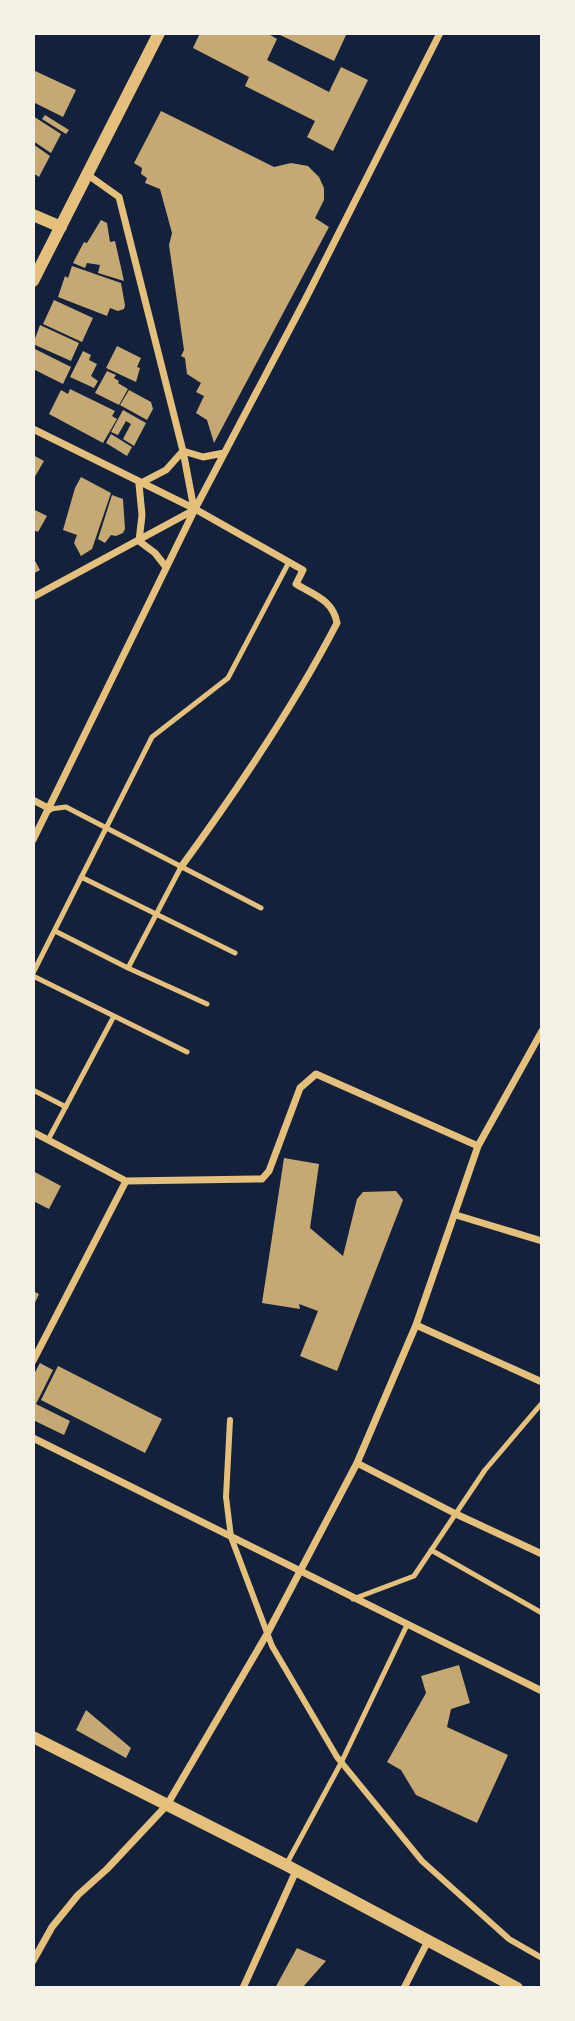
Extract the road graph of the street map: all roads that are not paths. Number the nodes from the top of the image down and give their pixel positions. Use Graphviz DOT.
graph roads {
  1 [pos="159,33"];
  2 [pos="440,33"];
  3 [pos="88,175"];
  4 [pos="33,215"];
  5 [pos="61,227"];
  6 [pos="33,281"];
  7 [pos="33,429"];
  8 [pos="183,451"];
  9 [pos="224,453"];
  10 [pos="139,484"];
  11 [pos="195,509"];
  12 [pos="139,541"];
  13 [pos="289,562"];
  14 [pos="166,566"];
  15 [pos="33,597"];
  16 [pos="33,800"];
  17 [pos="50,808"];
  18 [pos="107,828"];
  19 [pos="33,841"];
  20 [pos="181,867"];
  21 [pos="82,877"];
  22 [pos="261,908"];
  23 [pos="157,914"];
  24 [pos="55,930"];
  25 [pos="235,953"];
  26 [pos="128,968"];
  27 [pos="33,974"];
  28 [pos="207,1004"];
  29 [pos="114,1016"];
  30 [pos="542,1031"];
  31 [pos="187,1052"];
  32 [pos="33,1090"];
  33 [pos="66,1107"];
  34 [pos="33,1132"];
  35 [pos="48,1140"];
  36 [pos="478,1146"];
  37 [pos="126,1181"];
  38 [pos="456,1215"];
  39 [pos="542,1241"];
  40 [pos="416,1325"];
  41 [pos="33,1361"];
  42 [pos="542,1382"];
  43 [pos="542,1403"];
  44 [pos="230,1420"];
  45 [pos="33,1438"];
  46 [pos="357,1462"];
  47 [pos="456,1514"];
  48 [pos="231,1537"];
  49 [pos="431,1550"];
  50 [pos="542,1555"];
  51 [pos="300,1573"];
  52 [pos="353,1599"];
  53 [pos="542,1613"];
  54 [pos="407,1625"];
  55 [pos="267,1634"];
  56 [pos="542,1691"];
  57 [pos="33,1737"];
  58 [pos="341,1763"];
  59 [pos="167,1805"];
  60 [pos="291,1868"];
  61 [pos="428,1941"];
  62 [pos="542,1958"];
  63 [pos="33,1961"];
  64 [pos="243,1988"];
  65 [pos="404,1988"];
  66 [pos="517,1988"];
  1 -- 3 [label="street"];
  2 -- 9 [label="street"];
  3 -- 5 [label="street"];
  3 -- 8 [label="street"];
  4 -- 5 [label="street"];
  5 -- 6 [label="street"];
  7 -- 10 [label="street"];
  8 -- 9 [label="street"];
  8 -- 10 [label="street"];
  8 -- 11 [label="street"];
  9 -- 11 [label="street"];
  10 -- 11 [label="street"];
  10 -- 12 [label="street"];
  11 -- 12 [label="street"];
  11 -- 13 [label="street"];
  11 -- 14 [label="street"];
  12 -- 14 [label="street"];
  12 -- 15 [label="street"];
  13 -- 18 [label="lane"];
  13 -- 20 [label="street"];
  14 -- 17 [label="street"];
  16 -- 17 [label="street"];
  17 -- 18 [label="lane"];
  17 -- 19 [label="street"];
  18 -- 20 [label="lane"];
  18 -- 21 [label="lane"];
  20 -- 22 [label="lane"];
  20 -- 23 [label="lane"];
  21 -- 23 [label="lane"];
  21 -- 24 [label="lane"];
  23 -- 25 [label="lane"];
  23 -- 26 [label="lane"];
  24 -- 26 [label="lane"];
  24 -- 27 [label="lane"];
  26 -- 28 [label="lane"];
  27 -- 29 [label="lane"];
  29 -- 31 [label="lane"];
  29 -- 33 [label="lane"];
  30 -- 36 [label="street"];
  32 -- 33 [label="lane"];
  33 -- 35 [label="lane"];
  34 -- 35 [label="street"];
  35 -- 37 [label="street"];
  36 -- 37 [label="street"];
  36 -- 38 [label="street"];
  37 -- 41 [label="street"];
  38 -- 39 [label="street"];
  38 -- 40 [label="street"];
  40 -- 42 [label="street"];
  40 -- 46 [label="street"];
  43 -- 47 [label="lane"];
  44 -- 48 [label="street"];
  45 -- 48 [label="street"];
  46 -- 47 [label="street"];
  46 -- 51 [label="street"];
  47 -- 49 [label="lane"];
  47 -- 50 [label="street"];
  48 -- 51 [label="street"];
  48 -- 55 [label="street"];
  49 -- 52 [label="lane"];
  49 -- 53 [label="lane"];
  51 -- 52 [label="street"];
  51 -- 55 [label="street"];
  52 -- 54 [label="street"];
  54 -- 56 [label="street"];
  54 -- 58 [label="lane"];
  55 -- 58 [label="street"];
  55 -- 59 [label="street"];
  57 -- 59 [label="street"];
  58 -- 60 [label="lane"];
  58 -- 62 [label="street"];
  59 -- 60 [label="street"];
  59 -- 63 [label="street"];
  60 -- 61 [label="street"];
  60 -- 64 [label="street"];
  61 -- 65 [label="street"];
  61 -- 66 [label="street"];
}
